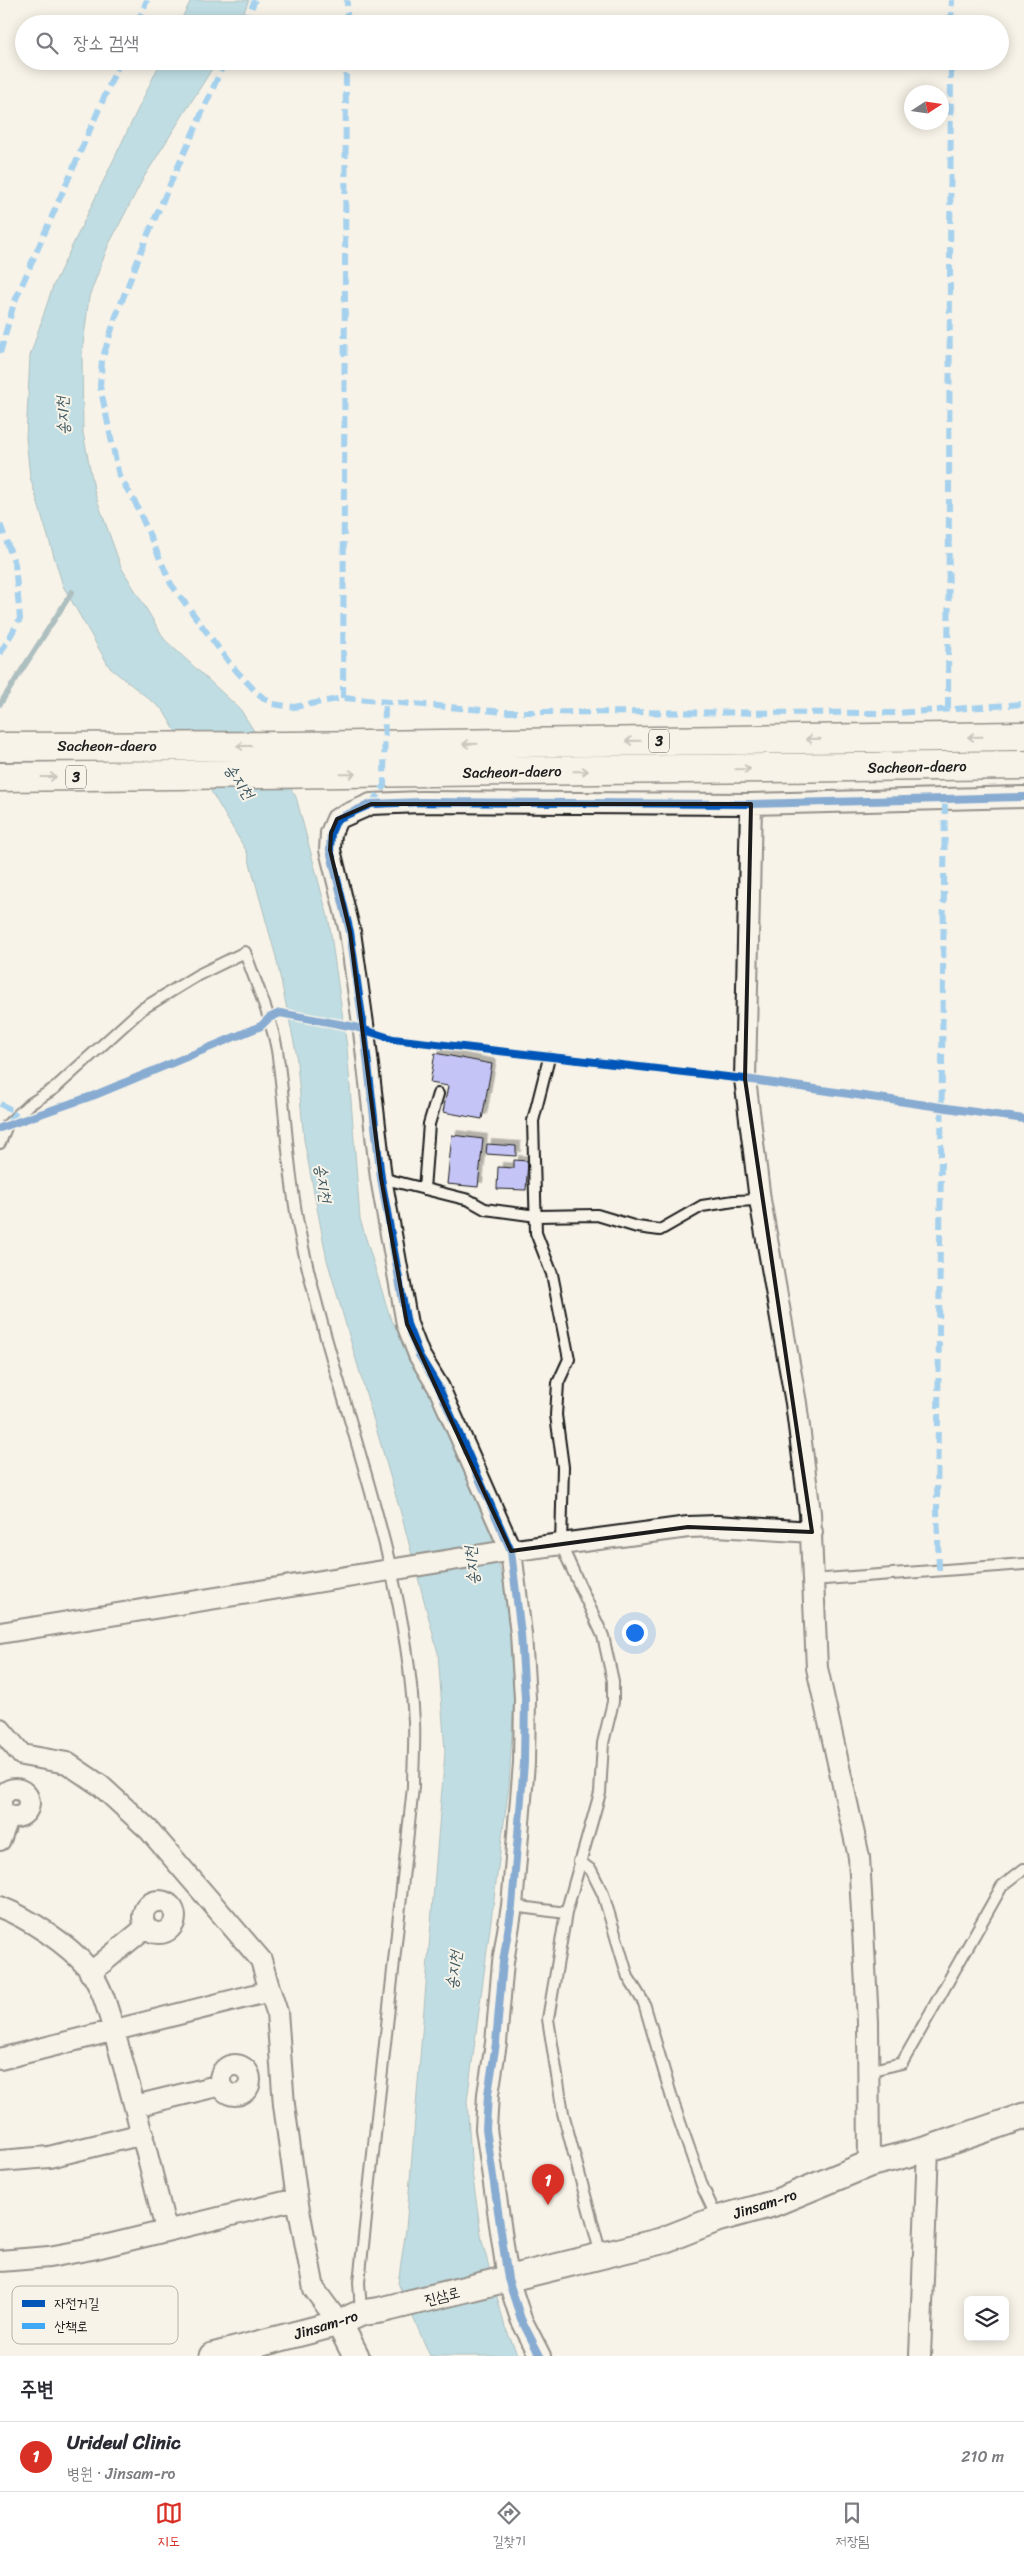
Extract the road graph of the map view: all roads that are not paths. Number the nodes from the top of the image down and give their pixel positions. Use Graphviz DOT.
graph roads {
  1 [pos="1024,736"];
  2 [pos="0,746"];
  3 [pos="1024,765"];
  4 [pos="0,777"];
  5 [pos="1024,797"];
  6 [pos="751,804"];
  7 [pos="549,1058"];
  8 [pos="438,1094"];
  9 [pos="0,1143"];
  10 [pos="381,1178"];
  11 [pos="424,1188"];
  12 [pos="760,1200"];
  13 [pos="537,1216"];
  14 [pos="812,1532"];
  15 [pos="561,1545"];
  16 [pos="506,1552"];
  17 [pos="1024,1564"];
  18 [pos="397,1569"];
  19 [pos="812,1580"];
  20 [pos="0,1632"];
  21 [pos="0,1729"];
  22 [pos="9,1816"];
  23 [pos="0,1840"];
  24 [pos="579,1861"];
  25 [pos="1024,1868"];
  26 [pos="512,1906"];
  27 [pos="0,1907"];
  28 [pos="566,1913"];
  29 [pos="146,1927"];
  30 [pos="90,1973"];
  31 [pos="270,1991"];
  32 [pos="114,2031"];
  33 [pos="0,2059"];
  34 [pos="868,2071"];
  35 [pos="221,2085"];
  36 [pos="136,2106"];
  37 [pos="1024,2116"];
  38 [pos="143,2134"];
  39 [pos="928,2149"];
  40 [pos="0,2161"];
  41 [pos="869,2164"];
  42 [pos="297,2199"];
  43 [pos="717,2219"];
  44 [pos="166,2230"];
  45 [pos="602,2256"];
  46 [pos="0,2260"];
  47 [pos="506,2280"];
  48 [pos="360,2316"];
  49 [pos="212,2356"];
  50 [pos="356,2356"];
  51 [pos="540,2356"];
  52 [pos="920,2356"];
  1 -- 2 [label="main road, Sacheon-daero / 3, one-way"];
  4 -- 3 [label="main road, Sacheon-daero / 3, one-way"];
  5 -- 6 [label="street"];
  6 -- 10 [label="street"];
  6 -- 12 [label="street"];
  7 -- 13 [label="lane"];
  8 -- 11 [label="lane"];
  9 -- 18 [label="lane"];
  10 -- 11 [label="lane"];
  10 -- 16 [label="street"];
  11 -- 13 [label="lane"];
  12 -- 13 [label="lane"];
  12 -- 14 [label="street"];
  13 -- 15 [label="lane"];
  14 -- 15 [label="street"];
  14 -- 19 [label="street"];
  15 -- 16 [label="street"];
  15 -- 24 [label="lane"];
  16 -- 18 [label="street"];
  16 -- 26 [label="street"];
  17 -- 19 [label="lane"];
  18 -- 20 [label="street"];
  18 -- 48 [label="lane"];
  19 -- 34 [label="street"];
  21 -- 31 [label="street"];
  22 -- 23 [label="street"];
  24 -- 28 [label="lane"];
  24 -- 43 [label="lane"];
  25 -- 34 [label="lane"];
  26 -- 28 [label="lane"];
  26 -- 47 [label="street"];
  27 -- 30 [label="street"];
  28 -- 45 [label="lane"];
  29 -- 30 [label="street"];
  30 -- 32 [label="street"];
  31 -- 32 [label="street"];
  31 -- 42 [label="street"];
  32 -- 33 [label="street"];
  32 -- 36 [label="street"];
  34 -- 41 [label="street"];
  35 -- 36 [label="street"];
  36 -- 38 [label="street"];
  37 -- 39 [label="street, Jinsam-ro"];
  38 -- 40 [label="street"];
  38 -- 44 [label="street"];
  39 -- 41 [label="street, Jinsam-ro"];
  39 -- 52 [label="street"];
  41 -- 43 [label="street, Jinsam-ro"];
  42 -- 44 [label="street"];
  42 -- 48 [label="street"];
  43 -- 45 [label="street, Jinsam-ro"];
  44 -- 46 [label="street"];
  45 -- 47 [label="street, Jinsam-ro"];
  47 -- 48 [label="street, 진삼로"];
  47 -- 51 [label="street"];
  48 -- 49 [label="street, Jinsam-ro"];
  48 -- 50 [label="street"];
}
